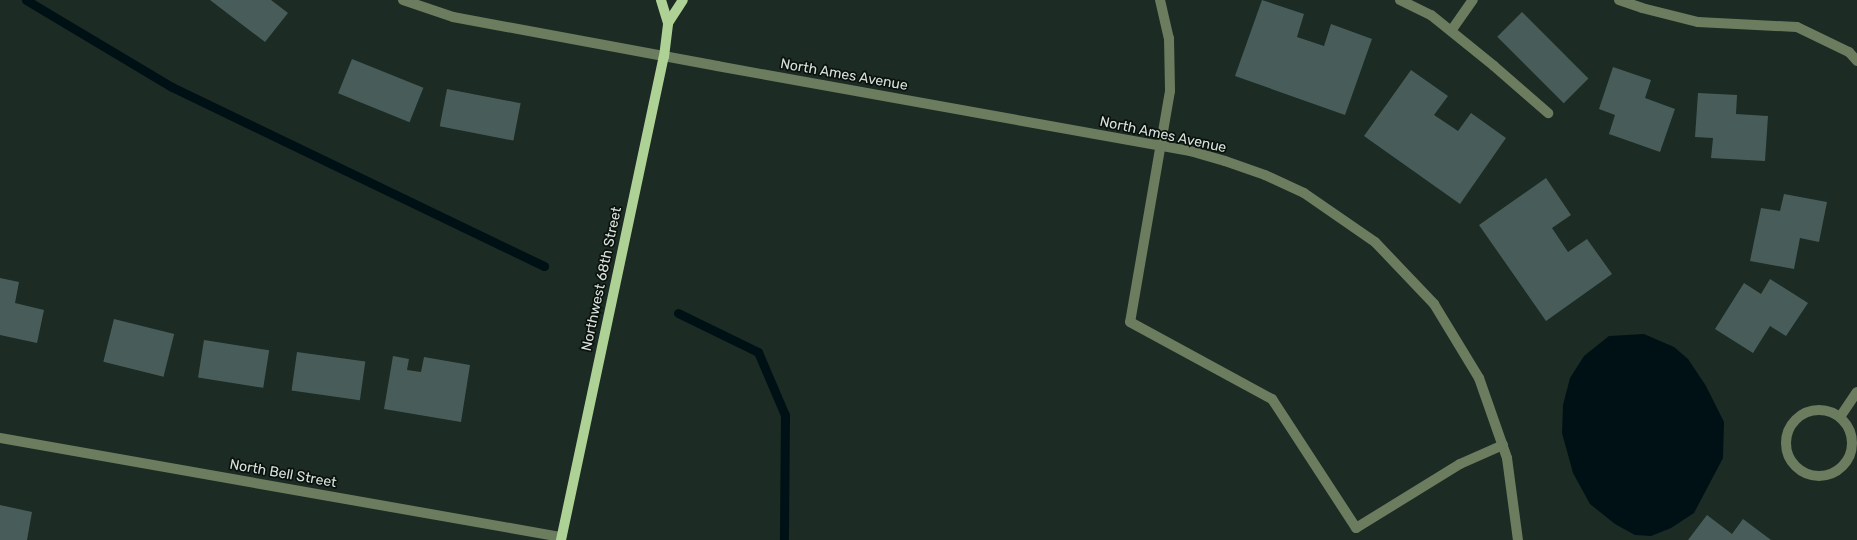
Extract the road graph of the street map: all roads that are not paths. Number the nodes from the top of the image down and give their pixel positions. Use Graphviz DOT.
graph roads {
  1 [pos="403,0"];
  2 [pos="661,0"];
  3 [pos="683,0"];
  4 [pos="1160,0"];
  5 [pos="1400,0"];
  6 [pos="1473,0"];
  7 [pos="1619,0"];
  8 [pos="668,23"];
  9 [pos="1451,31"];
  10 [pos="664,57"];
  11 [pos="1857,61"];
  12 [pos="1548,113"];
  13 [pos="1162,147"];
  14 [pos="1857,392"];
  15 [pos="1840,417"];
  16 [pos="0,438"];
  17 [pos="1503,445"];
  18 [pos="561,538"];
  19 [pos="1518,540"];
  1 -- 10 [label="street, North Ames Avenue"];
  2 -- 8 [label="main road, Northwest 68th Street"];
  3 -- 8 [label="main road, Northwest 68th Street"];
  4 -- 13 [label="street"];
  5 -- 9 [label="street"];
  6 -- 9 [label="street"];
  7 -- 11 [label="street"];
  8 -- 10 [label="main road, Northwest 68th Street"];
  9 -- 12 [label="street"];
  10 -- 13 [label="street, North Ames Avenue"];
  10 -- 18 [label="main road, Northwest 68th Street"];
  13 -- 17 [label="street, North Ames Avenue"];
  13 -- 17 [label="street"];
  14 -- 15 [label="street"];
  15 -- 15 [label="street"];
  16 -- 18 [label="street, North Bell Street"];
  17 -- 19 [label="street, North Ames Avenue"];
}
